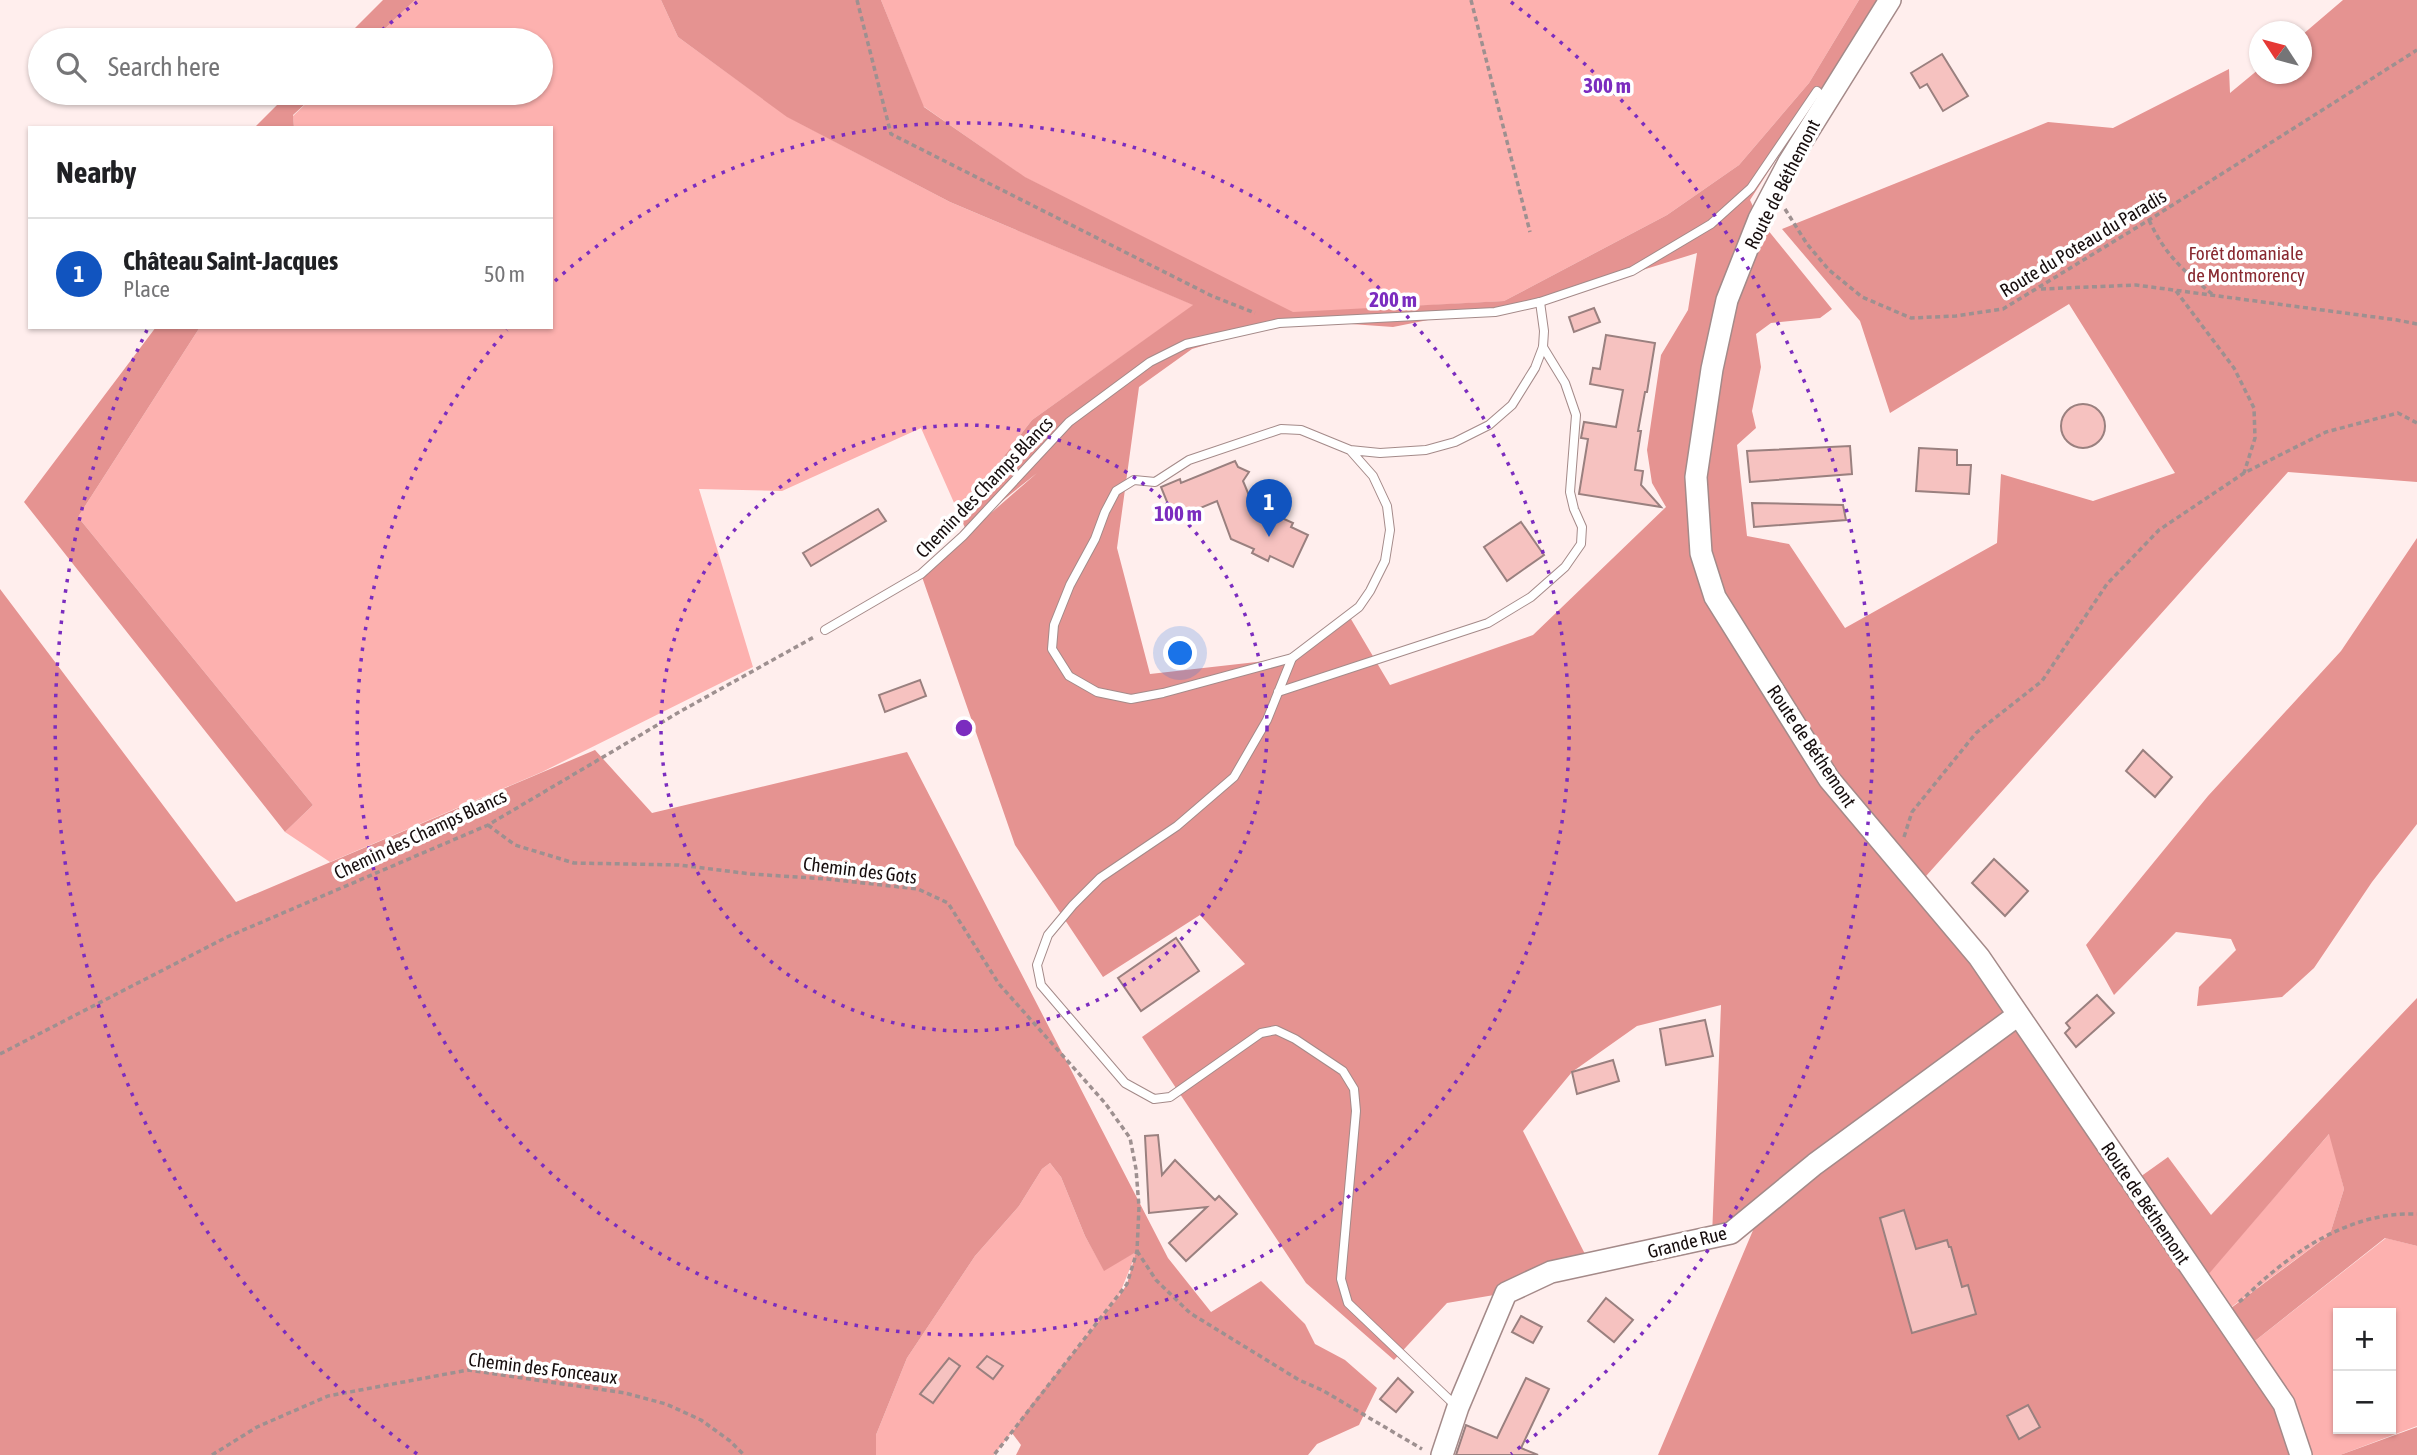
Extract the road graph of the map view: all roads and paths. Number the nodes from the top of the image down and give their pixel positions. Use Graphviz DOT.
graph roads {
  1 [pos="857,0"];
  2 [pos="1471,0"];
  3 [pos="1889,0"];
  4 [pos="2417,50"];
  5 [pos="1826,101"];
  6 [pos="1774,193"];
  7 [pos="2149,220"];
  8 [pos="1530,232"];
  9 [pos="2038,289"];
  10 [pos="2176,290"];
  11 [pos="2214,296"];
  12 [pos="1540,302"];
  13 [pos="1279,323"];
  14 [pos="2417,324"];
  15 [pos="1543,347"];
  16 [pos="2417,423"];
  17 [pos="1350,450"];
  18 [pos="2244,472"];
  19 [pos="825,631"];
  20 [pos="1292,658"];
  21 [pos="1278,692"];
  22 [pos="488,825"];
  23 [pos="1897,860"];
  24 [pos="2018,1015"];
  25 [pos="0,1054"];
  26 [pos="2417,1214"];
  27 [pos="1137,1251"];
  28 [pos="2222,1314"];
  29 [pos="1458,1407"];
  30 [pos="1434,1453"];
  31 [pos="212,1455"];
  32 [pos="744,1455"];
  33 [pos="994,1455"];
  34 [pos="2301,1455"];
  1 -- 13 [label="path"];
  2 -- 8 [label="path"];
  3 -- 5 [label="street, Route de Béthemont"];
  4 -- 7 [label="path, Route du Poteau du Paradis"];
  5 -- 6 [label="street, Route de Béthemont"];
  5 -- 12 [label="lane, Chemin des Champs Blancs"];
  6 -- 9 [label="path, Route du Poteau du Paradis"];
  6 -- 23 [label="street, Route de Béthemont"];
  7 -- 9 [label="path, Route du Poteau du Paradis"];
  7 -- 11 [label="path"];
  9 -- 10 [label="path"];
  10 -- 11 [label="path"];
  10 -- 18 [label="path"];
  11 -- 14 [label="path"];
  12 -- 13 [label="lane, Chemin des Champs Blancs"];
  12 -- 15 [label="lane"];
  13 -- 19 [label="lane, Chemin des Champs Blancs"];
  15 -- 17 [label="lane"];
  15 -- 21 [label="lane"];
  16 -- 18 [label="path"];
  17 -- 20 [label="lane"];
  17 -- 20 [label="lane"];
  18 -- 23 [label="path"];
  19 -- 22 [label="path, Chemin des Champs Blancs"];
  20 -- 21 [label="lane"];
  21 -- 29 [label="lane"];
  22 -- 25 [label="path, Chemin des Champs Blancs"];
  22 -- 27 [label="path, Chemin des Gots"];
  23 -- 24 [label="street, Route de Béthemont"];
  24 -- 28 [label="street, Route de Béthemont"];
  24 -- 29 [label="street, Grande Rue"];
  26 -- 28 [label="path"];
  27 -- 30 [label="path"];
  27 -- 33 [label="path, Chemin des Gots"];
  28 -- 34 [label="street, Route de Béthemont"];
  29 -- 30 [label="street, Grande Rue"];
  31 -- 32 [label="path, Chemin des Fonceaux"];
}
